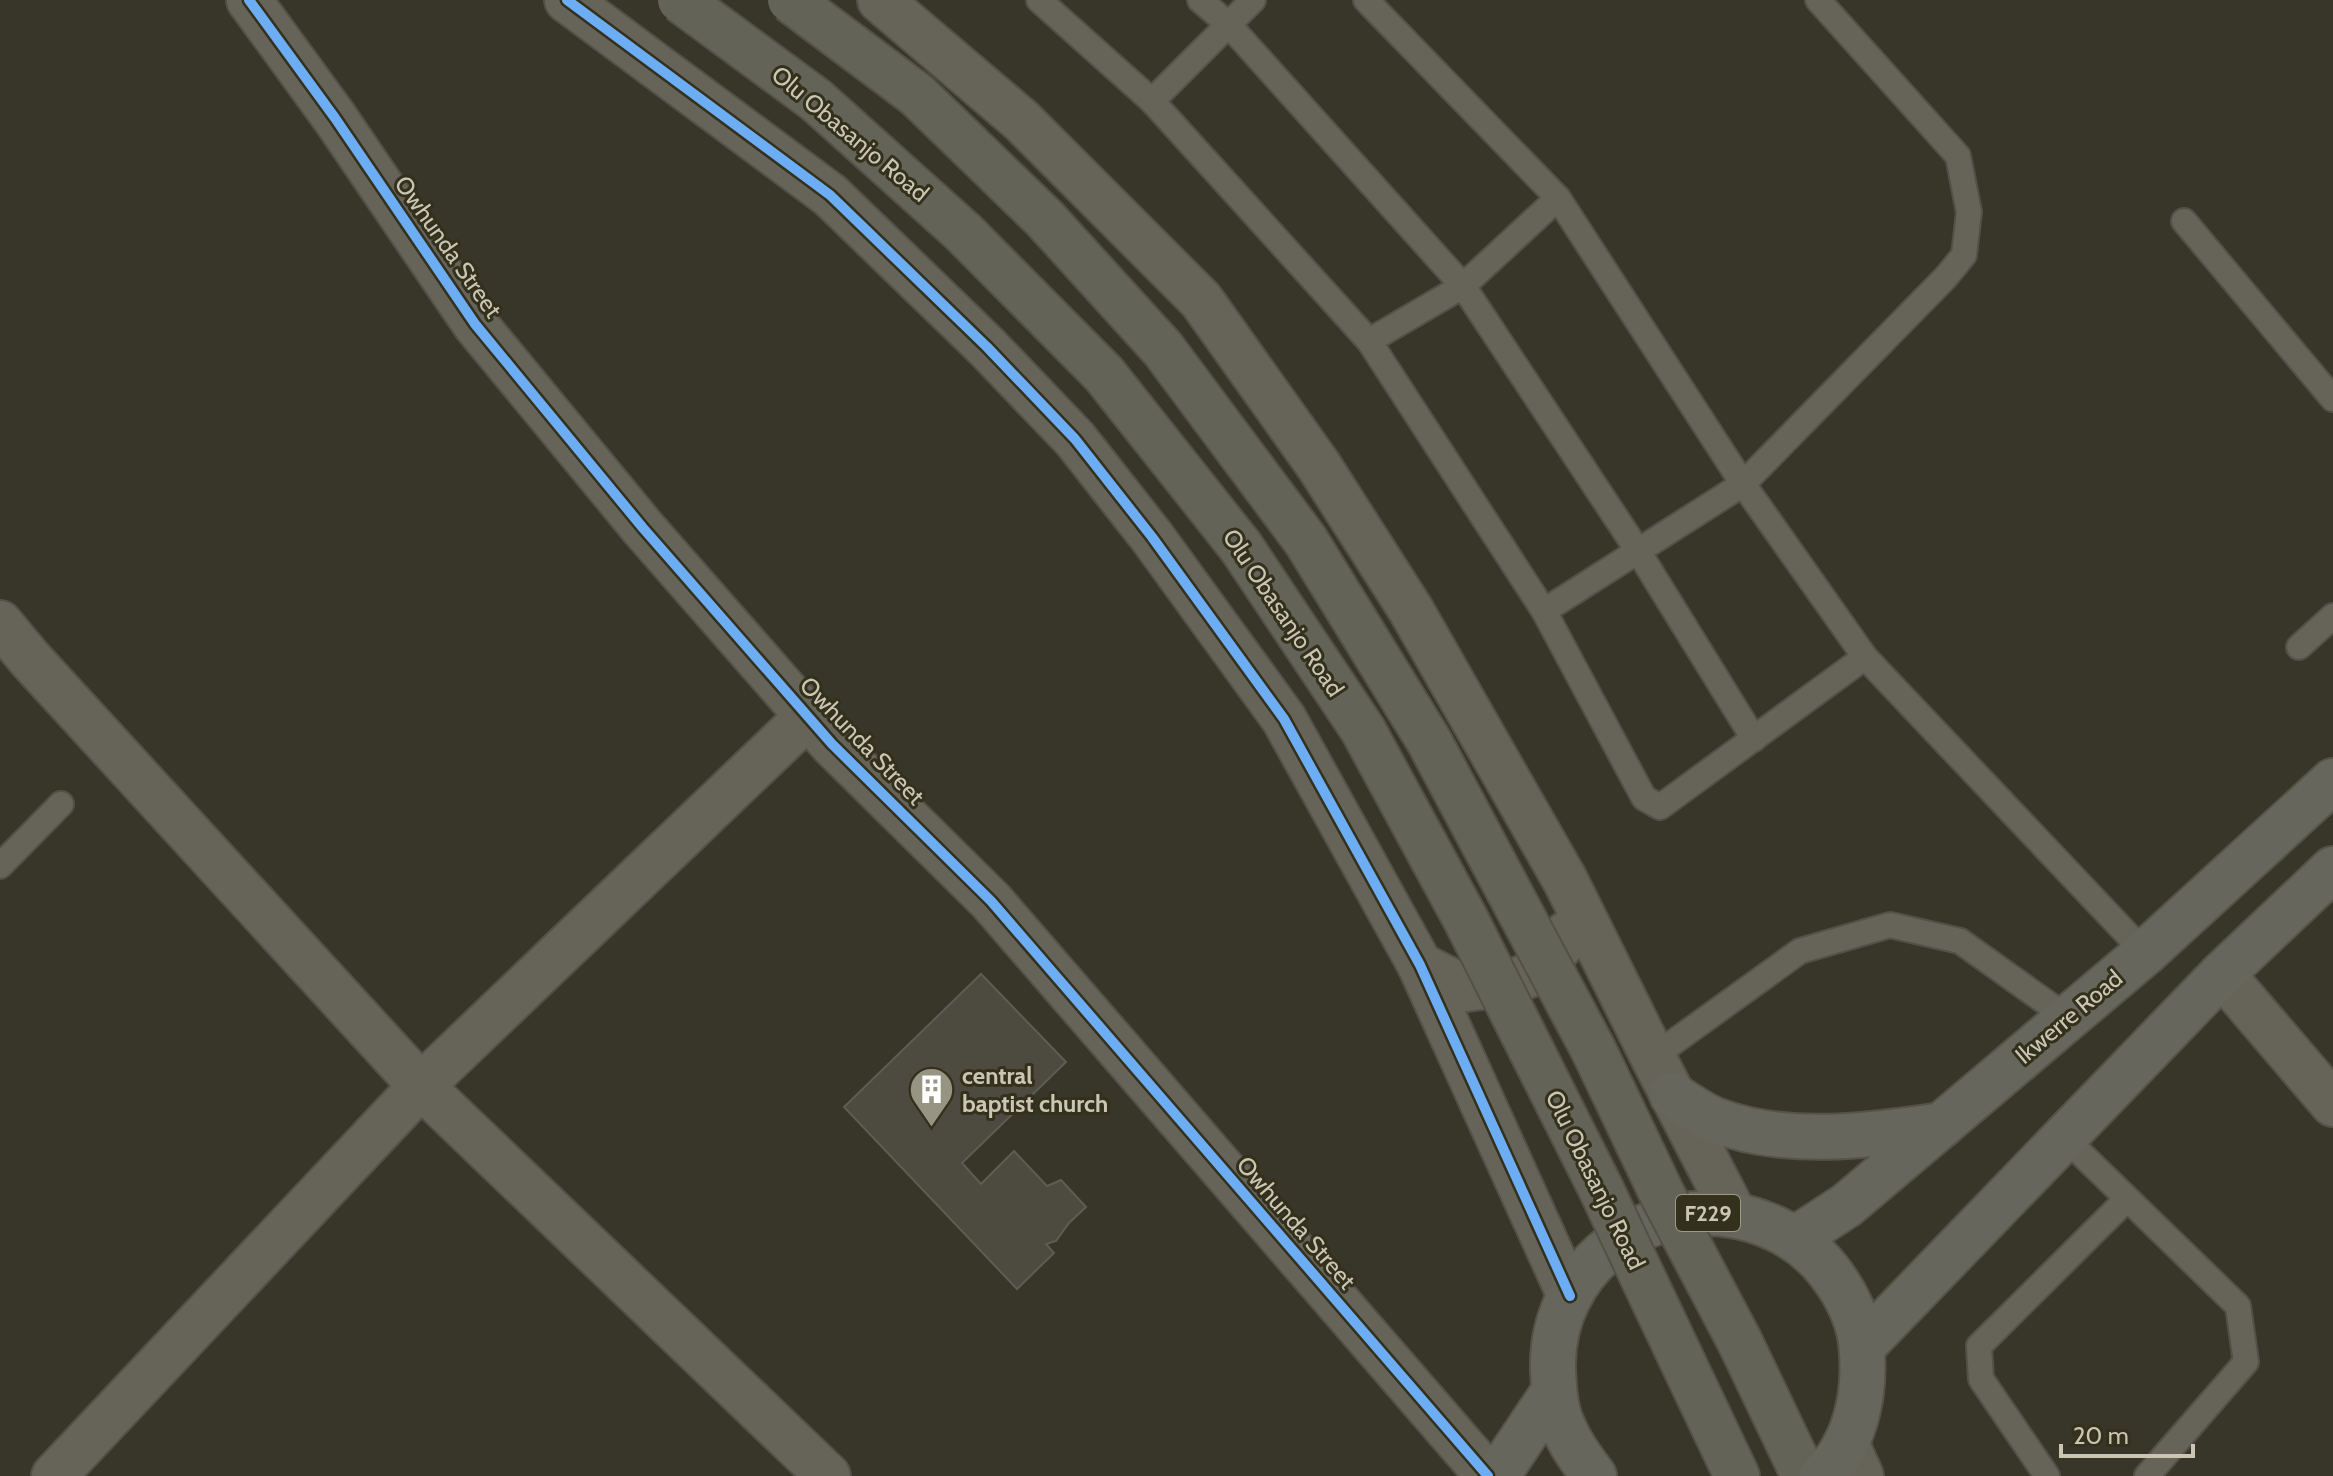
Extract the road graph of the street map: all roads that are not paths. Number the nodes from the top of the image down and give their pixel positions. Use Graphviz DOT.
graph roads {
  1 [pos="249,0"];
  2 [pos="567,0"];
  3 [pos="680,0"];
  4 [pos="790,0"];
  5 [pos="880,0"];
  6 [pos="1039,0"];
  7 [pos="1200,0"];
  8 [pos="1253,0"];
  9 [pos="1366,0"];
  10 [pos="1818,0"];
  11 [pos="1228,24"];
  12 [pos="1152,101"];
  13 [pos="1558,198"];
  14 [pos="2184,221"];
  15 [pos="1463,286"];
  16 [pos="1369,341"];
  17 [pos="2333,399"];
  18 [pos="1743,484"];
  19 [pos="1638,551"];
  20 [pos="1544,611"];
  21 [pos="2333,616"];
  22 [pos="0,623"];
  23 [pos="2299,647"];
  24 [pos="1865,657"];
  25 [pos="808,716"];
  26 [pos="1754,739"];
  27 [pos="2333,781"];
  28 [pos="61,804"];
  29 [pos="0,866"];
  30 [pos="2333,869"];
  31 [pos="1565,880"];
  32 [pos="2145,953"];
  33 [pos="1420,965"];
  34 [pos="2222,974"];
  35 [pos="2068,1018"];
  36 [pos="1663,1076"];
  37 [pos="421,1086"];
  38 [pos="2333,1104"];
  39 [pos="1942,1125"];
  40 [pos="2064,1137"];
  41 [pos="2127,1199"];
  42 [pos="1734,1214"];
  43 [pos="1795,1239"];
  44 [pos="1570,1296"];
  45 [pos="1862,1347"];
  46 [pos="1554,1391"];
  47 [pos="1843,1465"];
  48 [pos="54,1476"];
  49 [pos="828,1476"];
  50 [pos="1488,1476"];
  51 [pos="1497,1476"];
  52 [pos="1594,1476"];
  53 [pos="1737,1476"];
  54 [pos="1804,1476"];
  55 [pos="2047,1476"];
  56 [pos="2147,1476"];
  1 -- 25 [label="street, Owhunda Street"];
  2 -- 33 [label="street"];
  3 -- 53 [label="main road, Olu Obasanjo Road, bridge"];
  4 -- 54 [label="main road, bridge"];
  5 -- 31 [label="street"];
  6 -- 12 [label="lane"];
  7 -- 11 [label="lane"];
  8 -- 11 [label="lane"];
  9 -- 13 [label="lane"];
  10 -- 18 [label="lane"];
  11 -- 12 [label="lane"];
  11 -- 15 [label="lane"];
  12 -- 16 [label="lane"];
  13 -- 15 [label="lane"];
  13 -- 18 [label="lane"];
  14 -- 17 [label="lane"];
  15 -- 16 [label="lane"];
  15 -- 19 [label="lane"];
  16 -- 20 [label="lane"];
  18 -- 19 [label="lane"];
  18 -- 24 [label="lane"];
  19 -- 20 [label="lane"];
  19 -- 26 [label="lane"];
  20 -- 26 [label="lane"];
  21 -- 23 [label="lane"];
  22 -- 37 [label="street"];
  24 -- 26 [label="lane"];
  24 -- 32 [label="lane"];
  25 -- 37 [label="street"];
  25 -- 50 [label="street, Owhunda Street"];
  27 -- 32 [label="main road, Ikwerre Road"];
  28 -- 29 [label="lane"];
  30 -- 34 [label="main road"];
  31 -- 33 [label="street"];
  31 -- 36 [label="street"];
  32 -- 35 [label="main road, Ikwerre Road"];
  33 -- 44 [label="street"];
  34 -- 38 [label="street"];
  34 -- 40 [label="main road"];
  35 -- 36 [label="lane"];
  35 -- 39 [label="main road, Ikwerre Road"];
  36 -- 39 [label="main road"];
  36 -- 42 [label="street"];
  37 -- 48 [label="street"];
  37 -- 49 [label="street"];
  39 -- 43 [label="main road, Ikwerre Road"];
  40 -- 41 [label="lane"];
  40 -- 45 [label="main road"];
  41 -- 55 [label="lane"];
  41 -- 56 [label="lane"];
  42 -- 43 [label="main road, F229"];
  42 -- 44 [label="main road, F229"];
  43 -- 45 [label="main road, F229"];
  44 -- 46 [label="main road, F229"];
  45 -- 47 [label="main road, F229"];
  46 -- 51 [label="main road"];
  46 -- 52 [label="main road, F229"];
}
